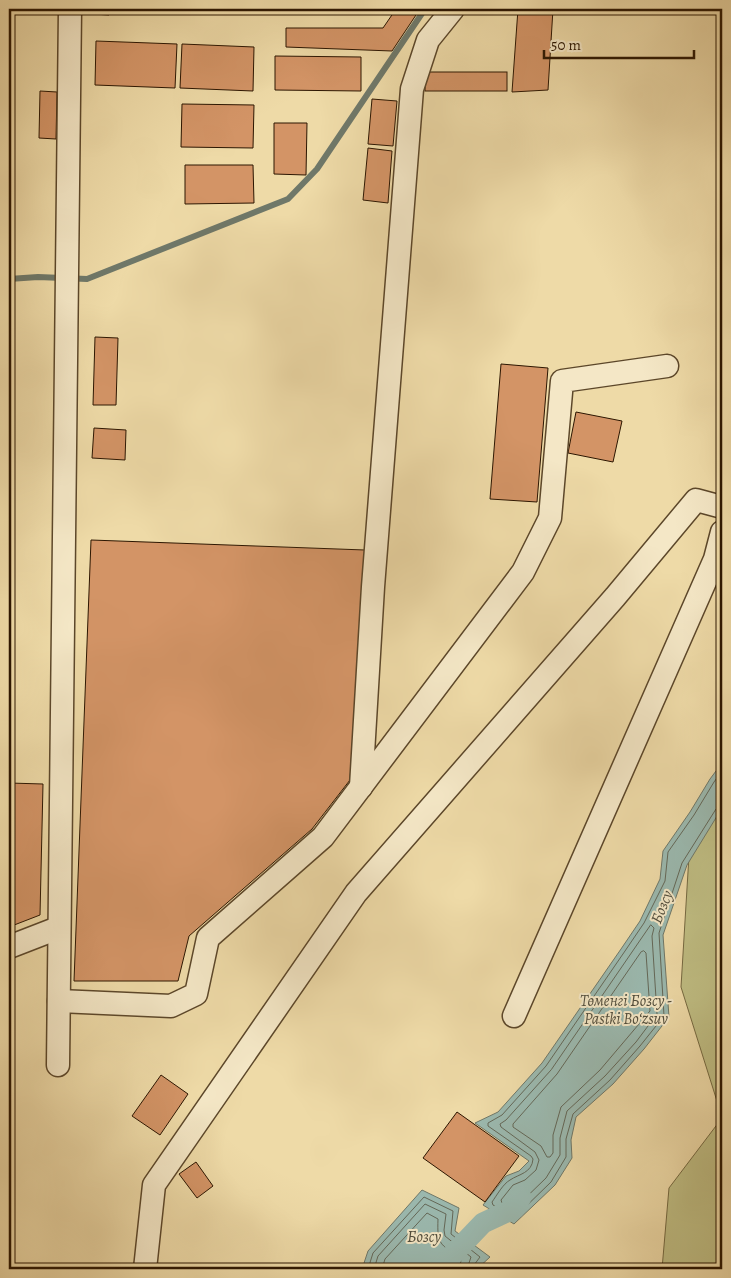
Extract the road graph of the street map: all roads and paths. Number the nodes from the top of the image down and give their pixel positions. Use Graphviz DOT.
graph roads {
  1 [pos="70,9"];
  2 [pos="453,9"];
  3 [pos="667,366"];
  4 [pos="722,507"];
  5 [pos="722,532"];
  6 [pos="360,787"];
  7 [pos="58,928"];
  8 [pos="9,947"];
  9 [pos="58,1001"];
  10 [pos="514,1016"];
  11 [pos="58,1065"];
  12 [pos="145,1269"];
  1 -- 7 [label="street"];
  2 -- 6 [label="street"];
  3 -- 6 [label="street"];
  4 -- 12 [label="street"];
  5 -- 10 [label="street"];
  6 -- 9 [label="street"];
  7 -- 8 [label="street"];
  7 -- 9 [label="street"];
  9 -- 11 [label="street"];
}
